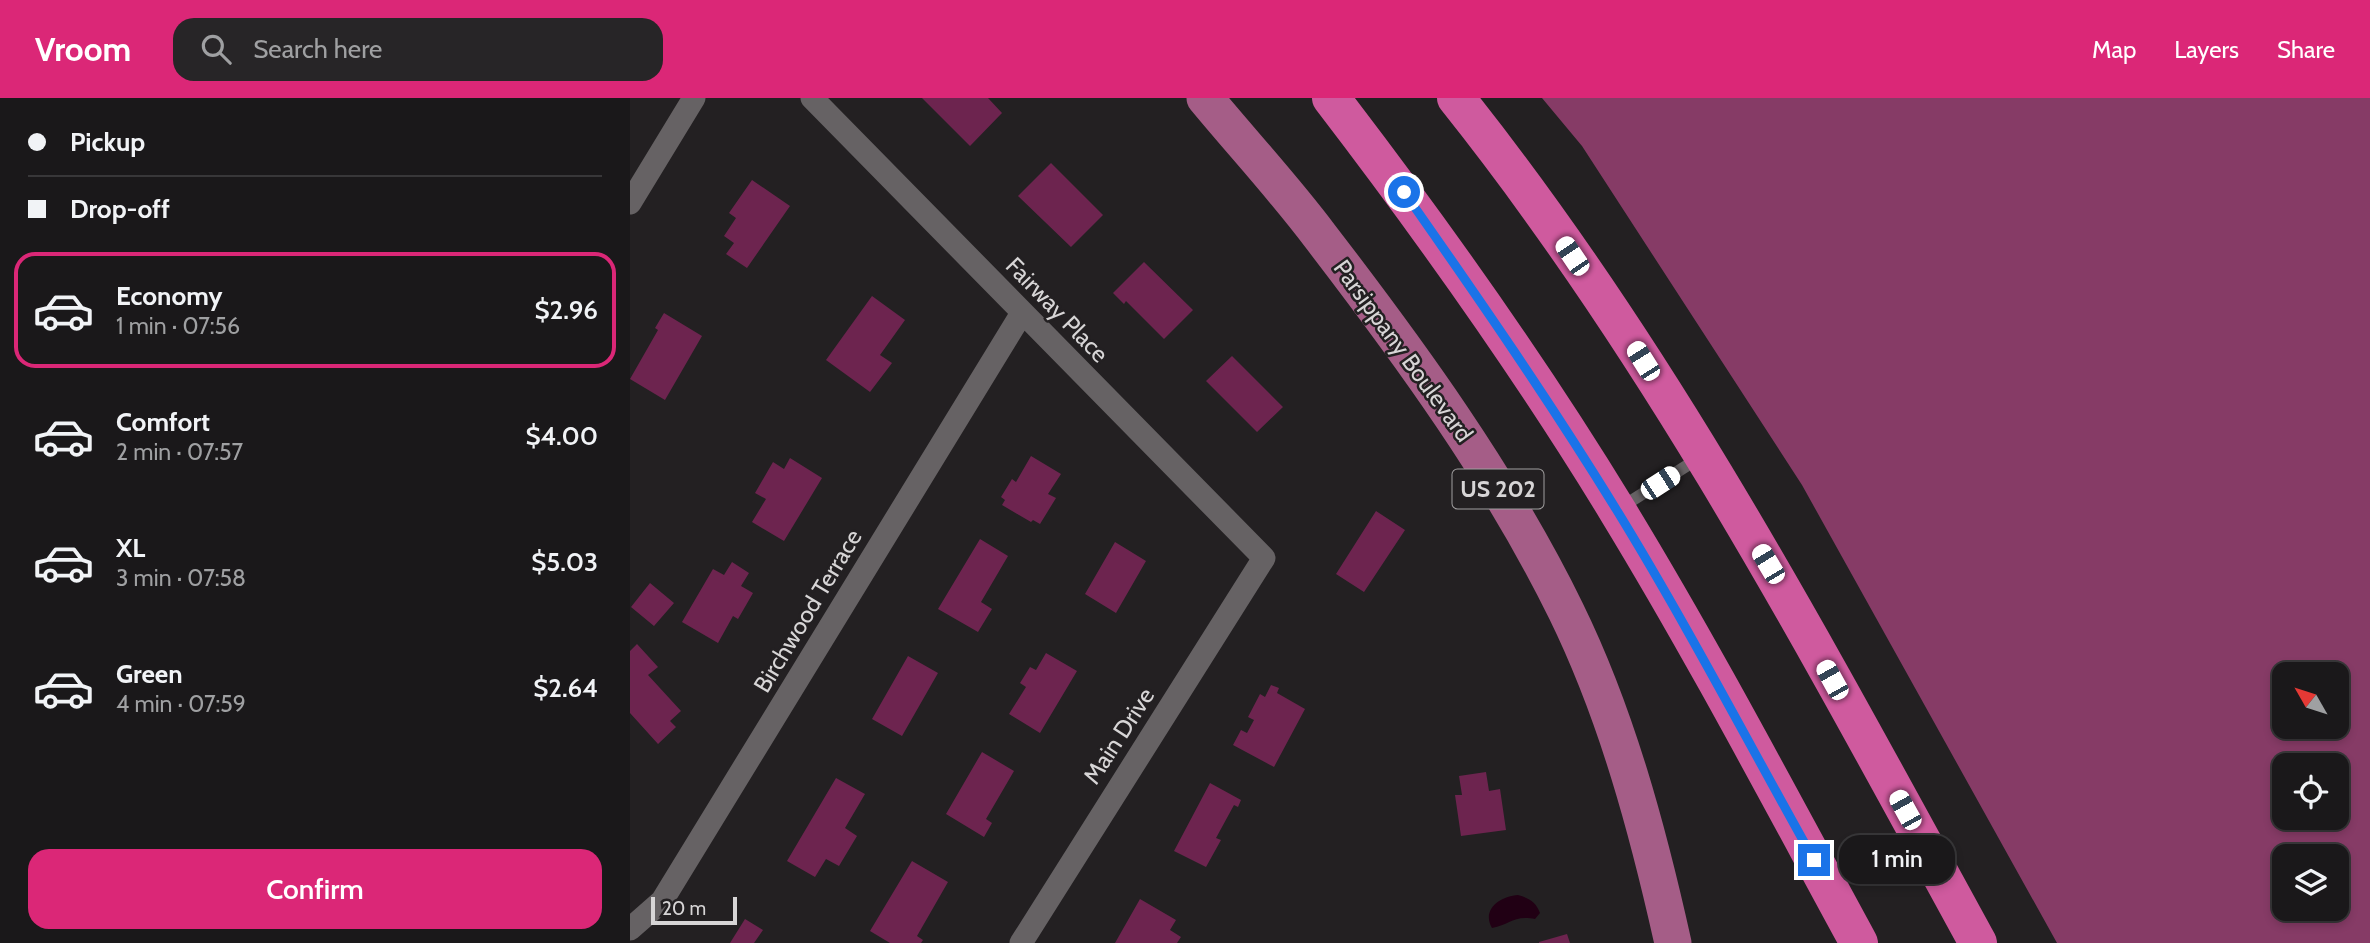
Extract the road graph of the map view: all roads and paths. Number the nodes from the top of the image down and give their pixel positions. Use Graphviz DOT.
graph roads {
  1 [pos="694,98"];
  2 [pos="813,98"];
  3 [pos="1205,98"];
  4 [pos="1332,98"];
  5 [pos="1457,98"];
  6 [pos="630,203"];
  7 [pos="1022,313"];
  8 [pos="1703,455"];
  9 [pos="1617,510"];
  10 [pos="1264,558"];
  11 [pos="630,929"];
  12 [pos="1021,943"];
  13 [pos="1673,943"];
  14 [pos="1859,943"];
  15 [pos="1978,943"];
  1 -- 6 [label="street"];
  2 -- 7 [label="street, Fairway Place"];
  3 -- 13 [label="main road, Parsippany Boulevard / US 202"];
  4 -- 9 [label="highway"];
  5 -- 8 [label="highway"];
  7 -- 10 [label="street, Fairway Place"];
  7 -- 11 [label="street, Birchwood Terrace"];
  8 -- 9 [label="lane"];
  8 -- 15 [label="highway"];
  9 -- 14 [label="highway"];
  10 -- 12 [label="street, Main Drive"];
}
